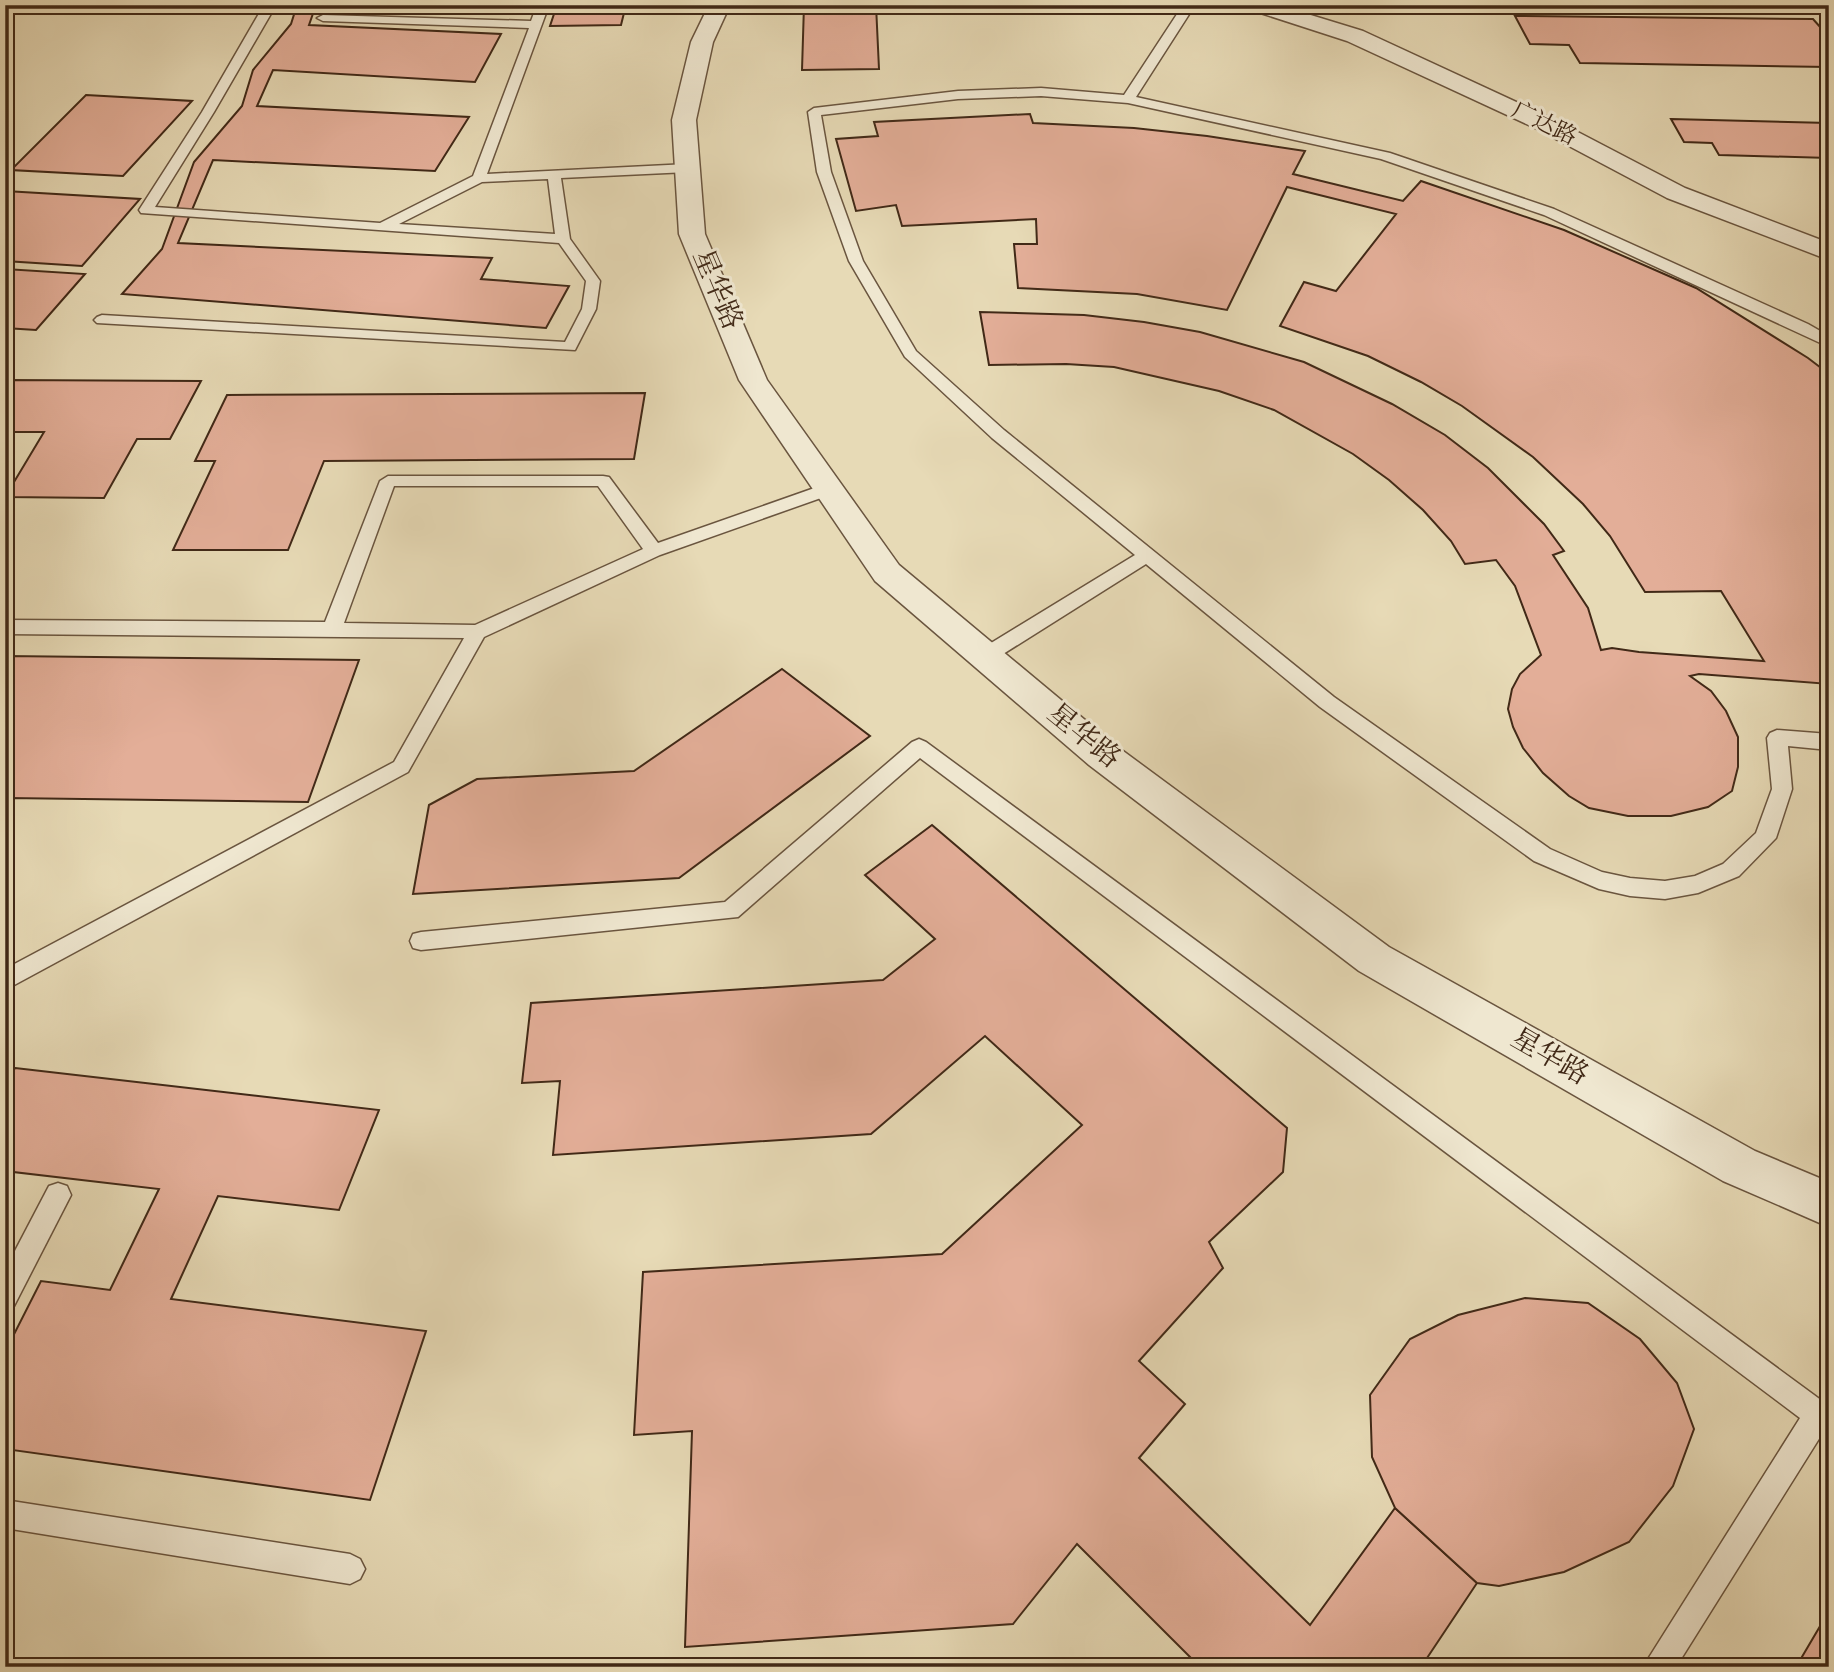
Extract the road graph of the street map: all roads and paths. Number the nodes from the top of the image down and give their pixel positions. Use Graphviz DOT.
graph roads {
  1 [pos="270,5"];
  2 [pos="543,5"];
  3 [pos="720,5"];
  4 [pos="1189,5"];
  5 [pos="1255,5"];
  6 [pos="323,18"];
  7 [pos="536,25"];
  8 [pos="1128,99"];
  9 [pos="688,168"];
  10 [pos="554,175"];
  11 [pos="479,178"];
  12 [pos="382,227"];
  13 [pos="563,239"];
  14 [pos="1829,252"];
  15 [pos="103,320"];
  16 [pos="1829,342"];
  17 [pos="829,489"];
  18 [pos="654,551"];
  19 [pos="1148,555"];
  20 [pos="5,627"];
  21 [pos="332,629"];
  22 [pos="477,632"];
  23 [pos="985,656"];
  24 [pos="1829,741"];
  25 [pos="421,941"];
  26 [pos="5,980"];
  27 [pos="58,1195"];
  28 [pos="1829,1205"];
  29 [pos="5,1297"];
  30 [pos="1823,1419"];
  31 [pos="5,1514"];
  32 [pos="350,1569"];
  33 [pos="1658,1667"];
  1 -- 12 [label="lane"];
  2 -- 7 [label="lane"];
  3 -- 9 [label="street, 星华路"];
  4 -- 8 [label="lane"];
  5 -- 14 [label="street, 广达路"];
  6 -- 7 [label="lane"];
  7 -- 11 [label="lane"];
  8 -- 16 [label="lane"];
  8 -- 19 [label="lane"];
  9 -- 10 [label="lane"];
  9 -- 17 [label="street, 星华路"];
  10 -- 11 [label="lane"];
  10 -- 13 [label="lane"];
  11 -- 12 [label="lane"];
  12 -- 13 [label="lane"];
  13 -- 15 [label="lane"];
  17 -- 18 [label="lane"];
  17 -- 23 [label="street, 星华路"];
  18 -- 21 [label="lane"];
  18 -- 22 [label="lane"];
  19 -- 23 [label="lane"];
  19 -- 24 [label="lane"];
  20 -- 21 [label="lane"];
  21 -- 22 [label="lane"];
  22 -- 26 [label="lane"];
  23 -- 28 [label="street, 星华路"];
  25 -- 30 [label="lane"];
  27 -- 29 [label="lane"];
  30 -- 33 [label="lane"];
  31 -- 32 [label="lane"];
}
